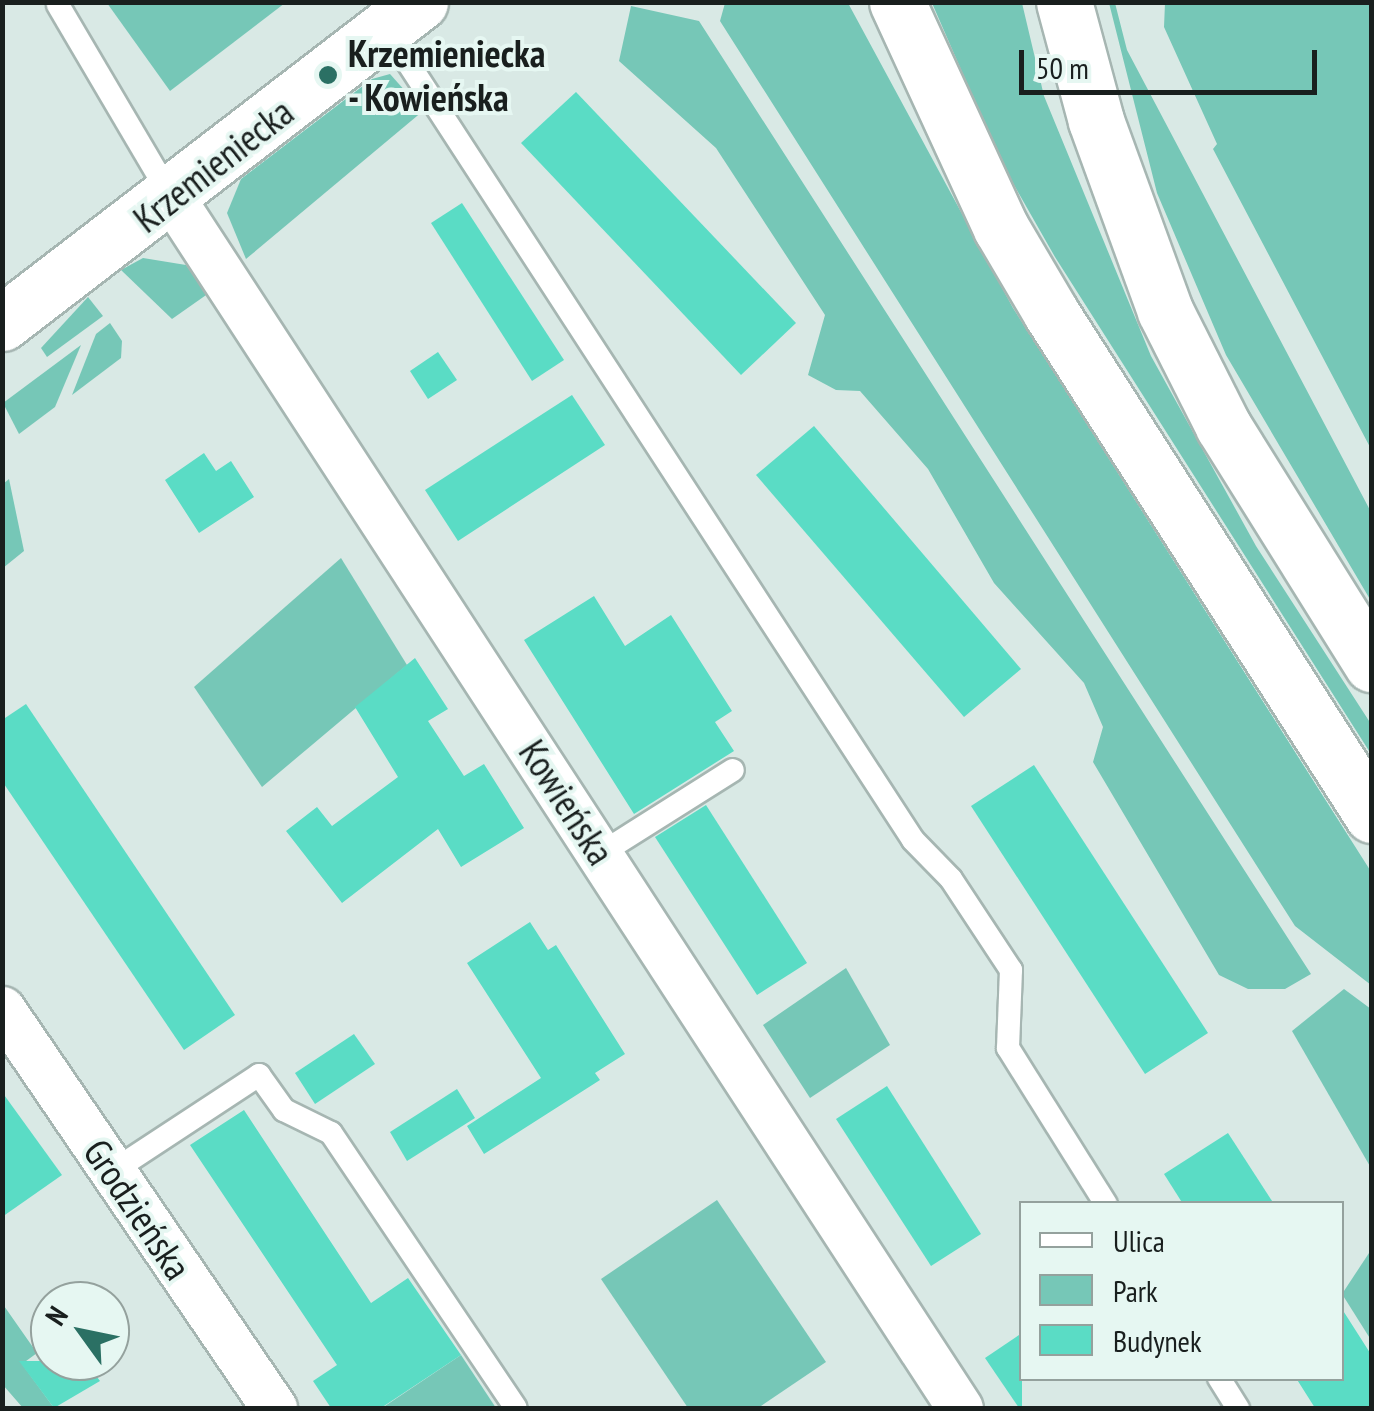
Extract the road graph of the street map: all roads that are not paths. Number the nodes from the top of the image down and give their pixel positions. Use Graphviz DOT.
graph roads {
  1 [pos="872,2"];
  2 [pos="897,2"];
  3 [pos="1064,2"];
  4 [pos="58,5"];
  5 [pos="403,16"];
  6 [pos="916,56"];
  7 [pos="172,198"];
  8 [pos="2,324"];
  9 [pos="1372,664"];
  10 [pos="732,770"];
  11 [pos="1372,814"];
  12 [pos="600,854"];
  13 [pos="2,1009"];
  14 [pos="112,1172"];
  15 [pos="1104,1201"];
  16 [pos="1221,1381"];
  17 [pos="274,1408"];
  18 [pos="516,1408"];
  19 [pos="960,1408"];
  20 [pos="1238,1408"];
  1 -- 6 [label="main road"];
  2 -- 6 [label="main road"];
  3 -- 9 [label="main road"];
  4 -- 7 [label="lane"];
  5 -- 7 [label="main road, Krzemieniecka"];
  5 -- 15 [label="lane"];
  6 -- 11 [label="main road"];
  7 -- 8 [label="main road, Krzemieniecka"];
  7 -- 12 [label="street, Kowieńska"];
  10 -- 12 [label="lane"];
  12 -- 19 [label="street, Kowieńska"];
  13 -- 14 [label="street, Grodzieńska"];
  14 -- 17 [label="street, Grodzieńska"];
  14 -- 18 [label="lane"];
  16 -- 20 [label="lane"];
}
